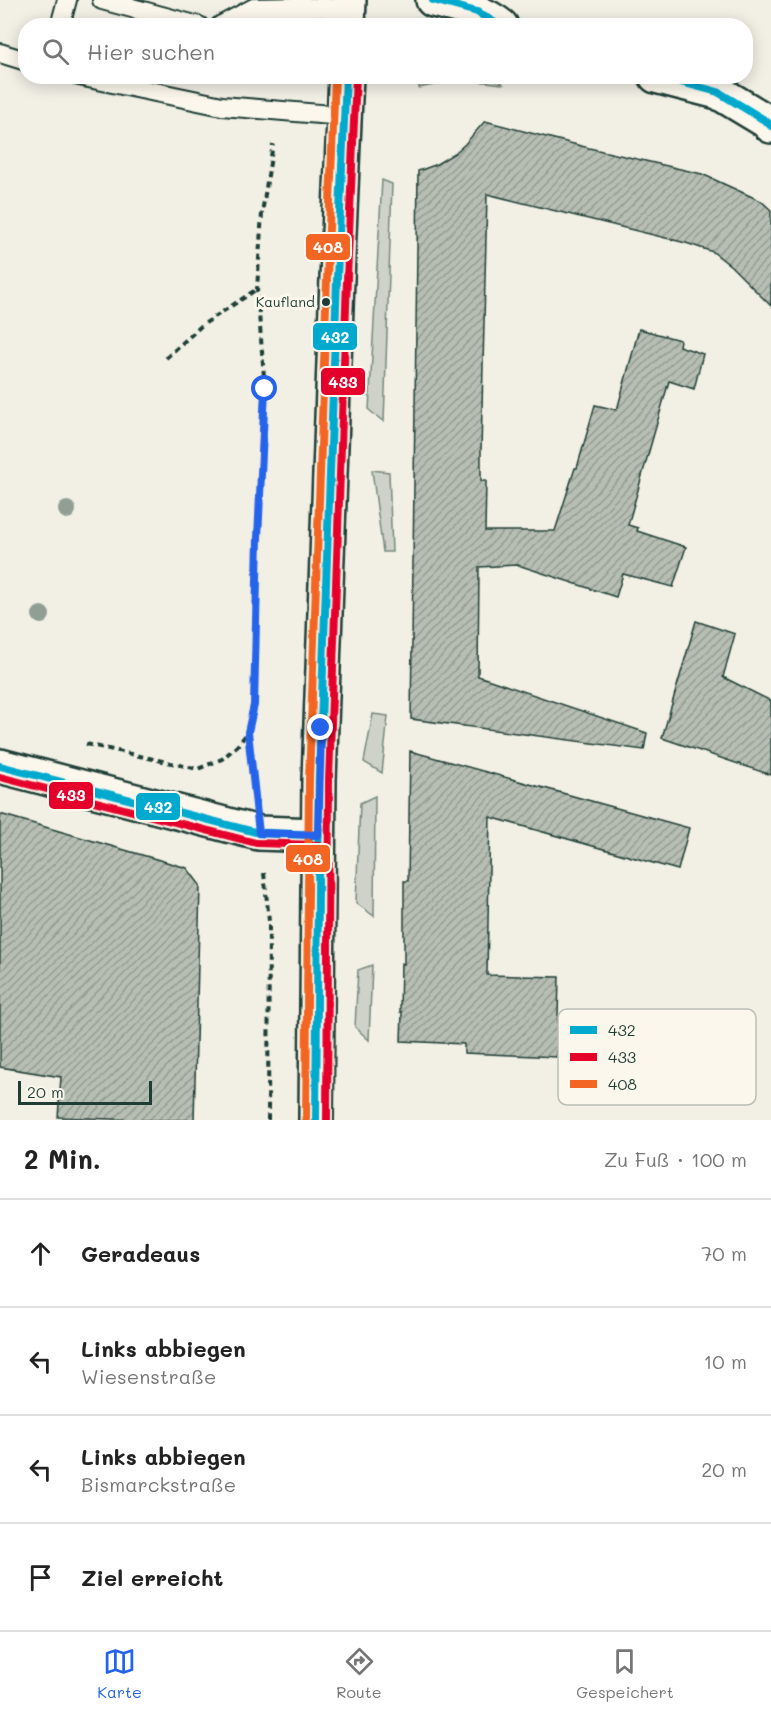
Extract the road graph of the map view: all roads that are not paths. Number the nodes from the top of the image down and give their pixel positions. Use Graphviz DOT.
graph roads {
  1 [pos="67,0"];
  2 [pos="102,0"];
  3 [pos="433,0"];
  4 [pos="349,12"];
  5 [pos="62,18"];
  6 [pos="169,18"];
  7 [pos="235,18"];
  8 [pos="491,18"];
  9 [pos="0,52"];
  10 [pos="18,58"];
  11 [pos="117,84"];
  12 [pos="346,84"];
  13 [pos="687,84"];
  14 [pos="344,116"];
  15 [pos="771,126"];
  16 [pos="0,766"];
  17 [pos="318,835"];
  18 [pos="316,1120"];
  1 -- 5 [label="lane"];
  2 -- 6 [label="lane"];
  3 -- 8 [label="main road"];
  4 -- 7 [label="lane"];
  9 -- 10 [label="lane"];
  11 -- 14 [label="lane"];
  12 -- 14 [label="main road"];
  13 -- 15 [label="main road"];
  14 -- 17 [label="main road"];
  16 -- 17 [label="main road"];
  17 -- 18 [label="main road"];
}
